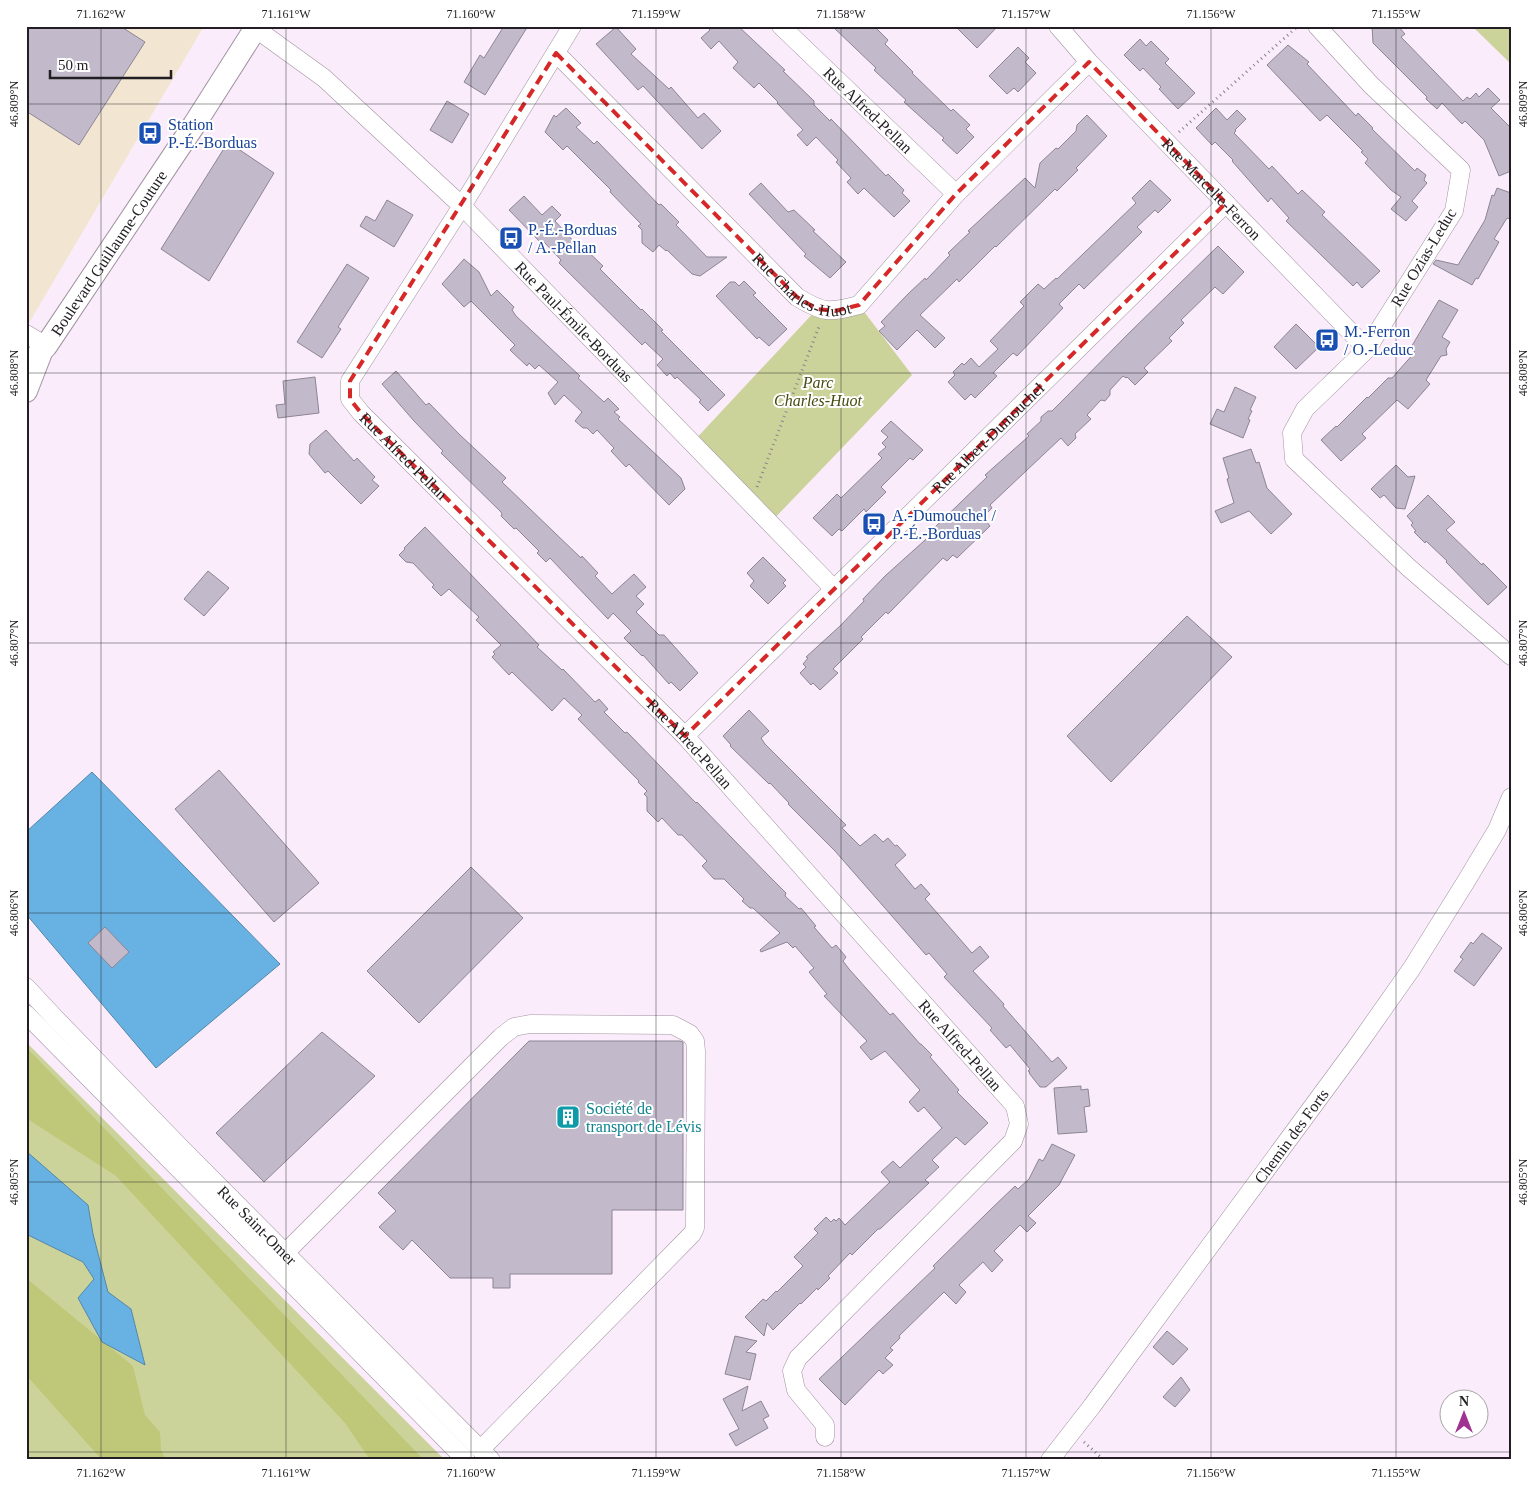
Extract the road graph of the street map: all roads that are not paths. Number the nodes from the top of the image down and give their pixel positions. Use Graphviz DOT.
graph roads {
  1 [pos="572,26"];
  2 [pos="781,26"];
  3 [pos="1058,26"];
  4 [pos="1317,26"];
  5 [pos="255,27"];
  6 [pos="556,53"];
  7 [pos="1089,62"];
  8 [pos="956,194"];
  9 [pos="1226,203"];
  10 [pos="462,206"];
  11 [pos="26,334"];
  12 [pos="1367,349"];
  13 [pos="38,355"];
  14 [pos="26,392"];
  15 [pos="834,589"];
  16 [pos="1511,656"];
  17 [pos="685,736"];
  18 [pos="1511,798"];
  19 [pos="26,987"];
  20 [pos="26,1014"];
  21 [pos="285,1252"];
  22 [pos="825,1437"];
  23 [pos="486,1455"];
  24 [pos="466,1460"];
  25 [pos="1050,1460"];
  1 -- 6 [label="street, Rue Alfred-Pellan"];
  2 -- 8 [label="street, Rue Alfred-Pellan"];
  3 -- 7 [label="street, Rue Marcelle-Ferron"];
  4 -- 12 [label="street, Rue Ozias-Leduc"];
  5 -- 10 [label="street, Rue Paul-Émile-Borduas"];
  5 -- 13 [label="main road, Boulevard Guillaume-Couture"];
  6 -- 8 [label="street, Rue Charles-Huot"];
  6 -- 10 [label="street, Rue Alfred-Pellan"];
  7 -- 8 [label="street, Rue Charles-Huot"];
  7 -- 9 [label="street, Rue Marcelle-Ferron"];
  9 -- 12 [label="street, Rue Marcelle-Ferron"];
  9 -- 15 [label="street, Rue Albert-Dumouchel"];
  10 -- 15 [label="street, Rue Paul-Émile-Borduas"];
  10 -- 17 [label="street, Rue Alfred-Pellan"];
  11 -- 13 [label="street"];
  12 -- 16 [label="street, Rue Ozias-Leduc"];
  13 -- 14 [label="main road, Boulevard Guillaume-Couture"];
  15 -- 17 [label="street, Rue Albert-Dumouchel"];
  17 -- 22 [label="street, Rue Alfred-Pellan"];
  18 -- 25 [label="street, Chemin des Forts"];
  19 -- 21 [label="street, Rue Saint-Omer"];
  20 -- 24 [label="street, Rue Saint-Omer"];
  21 -- 23 [label="street, Rue Saint-Omer"];
  21 -- 23 [label="street"];
}
